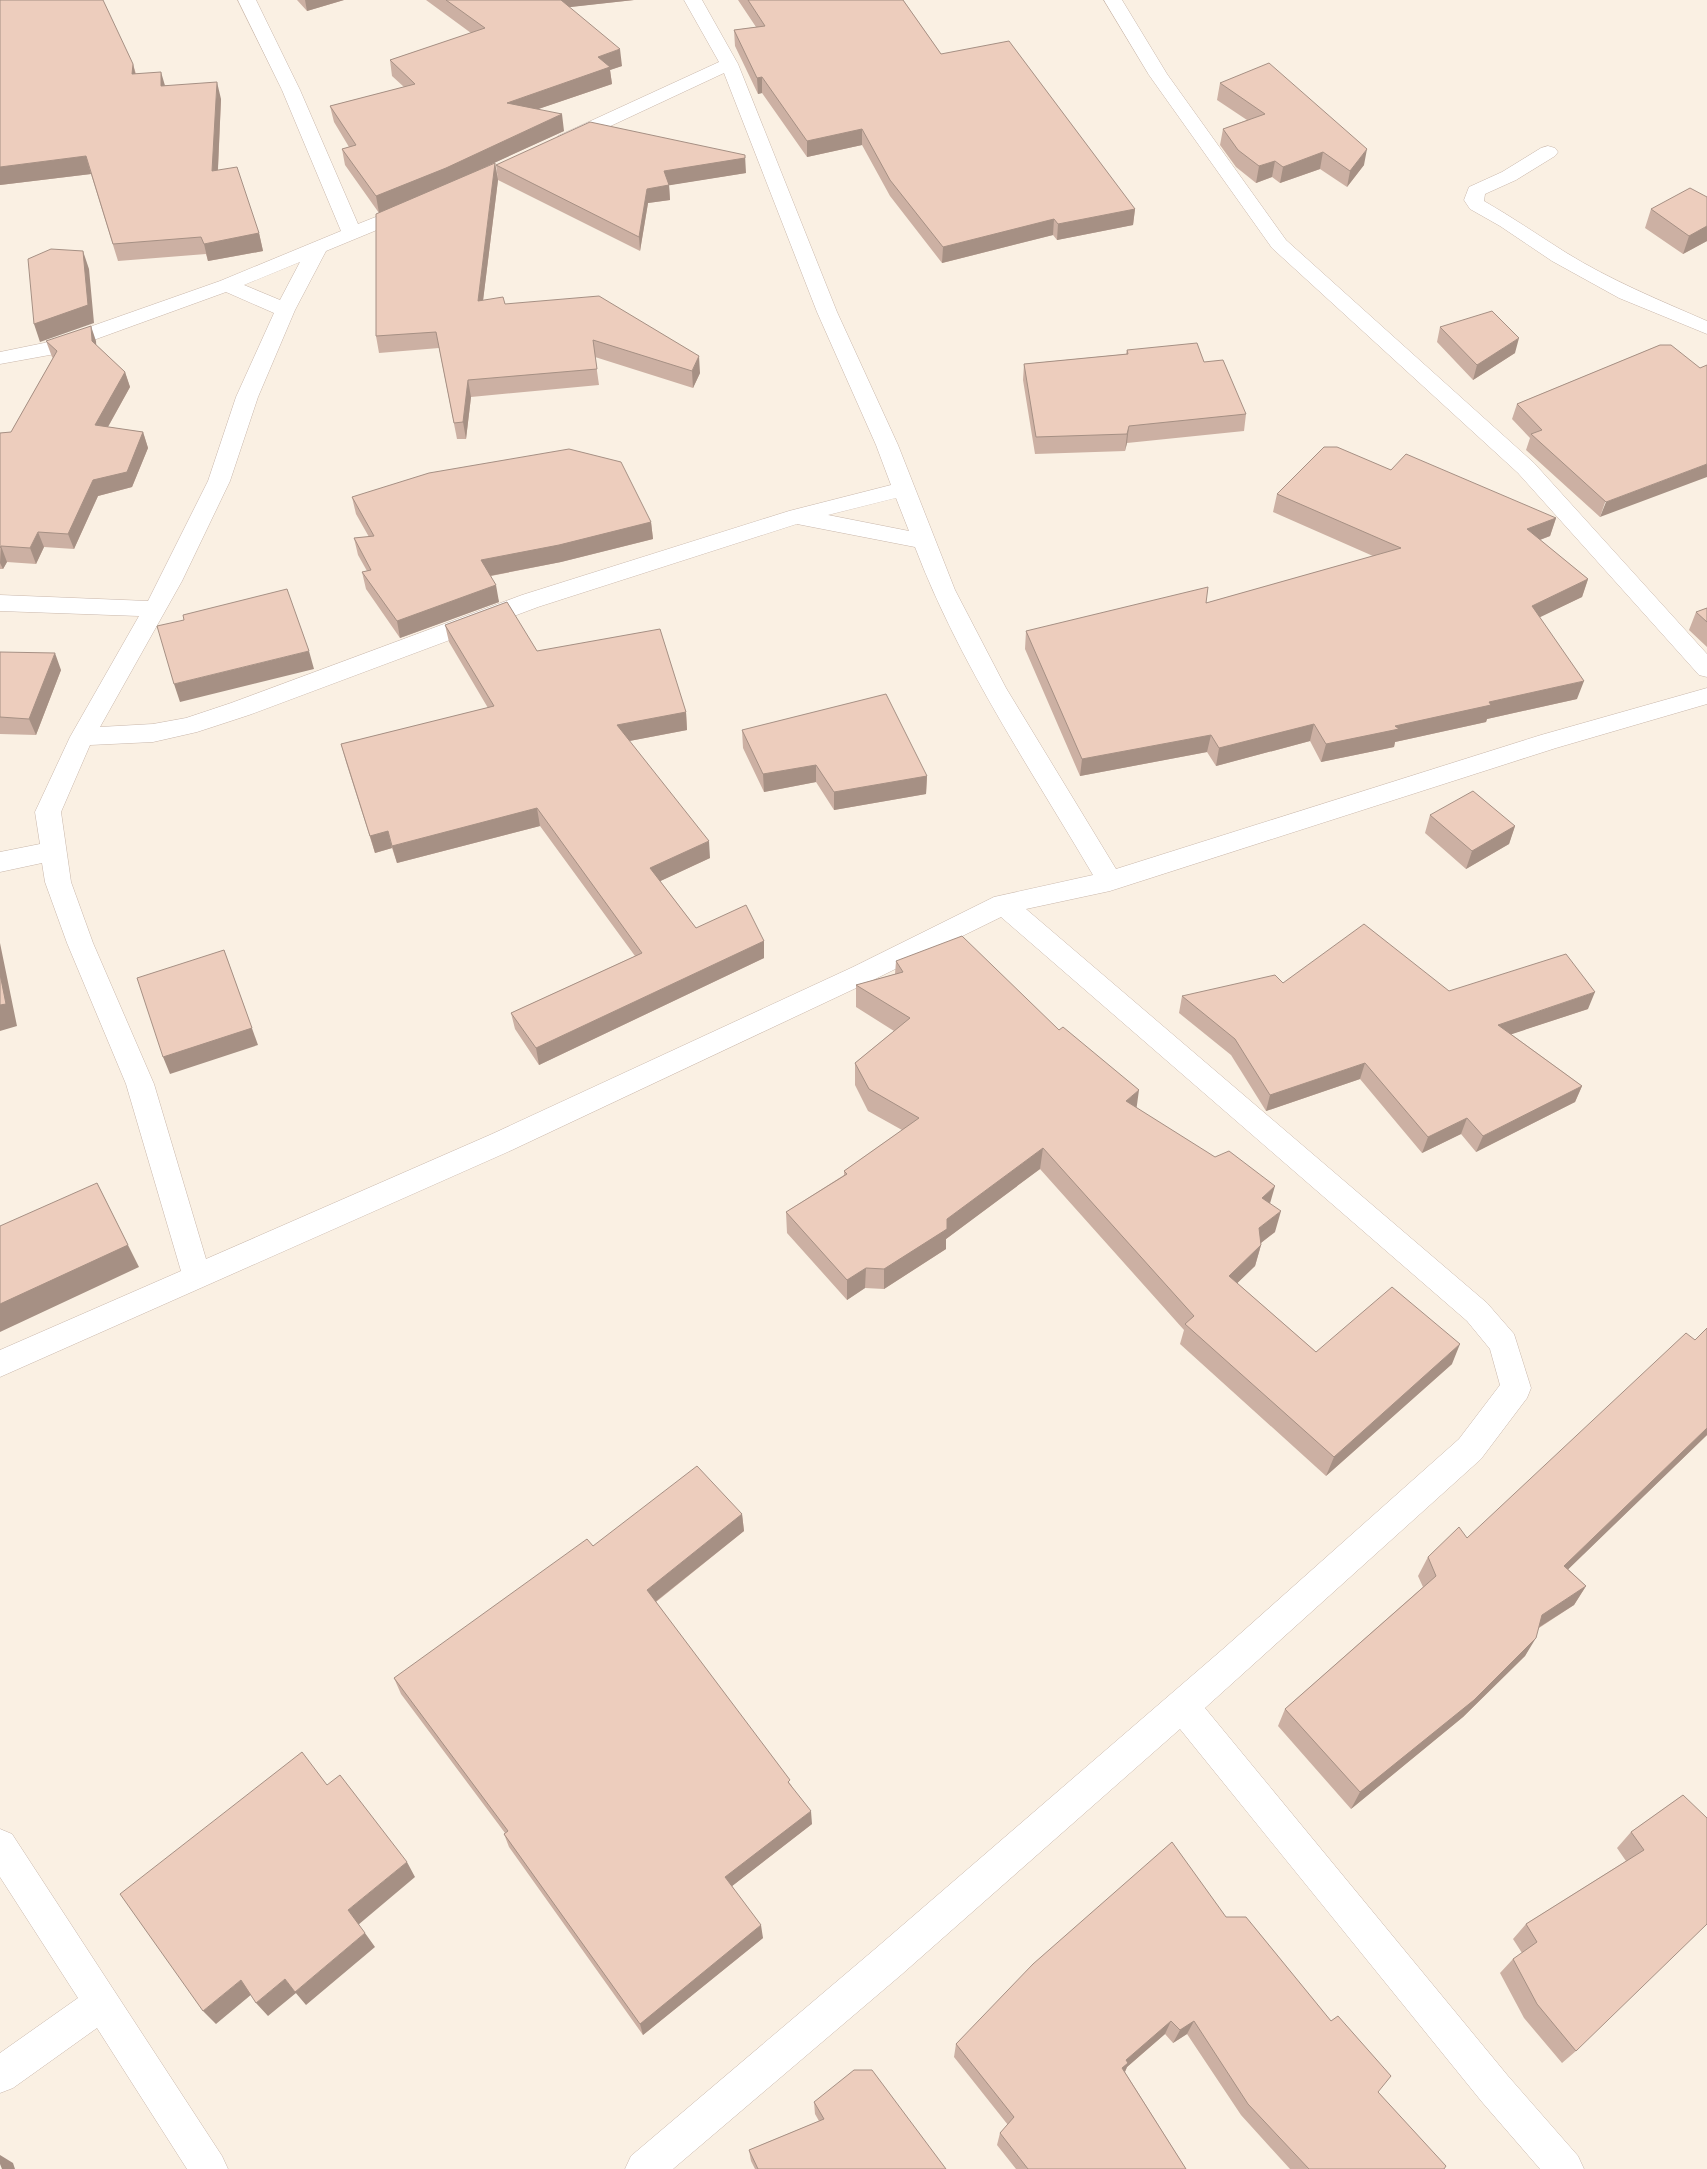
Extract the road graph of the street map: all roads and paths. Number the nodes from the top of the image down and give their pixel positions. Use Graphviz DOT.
graph roads {
  1 [pos="247,0"];
  2 [pos="693,0"];
  3 [pos="1113,0"];
  4 [pos="729,64"];
  5 [pos="552,146"];
  6 [pos="1548,152"];
  7 [pos="430,201"];
  8 [pos="352,233"];
  9 [pos="317,249"];
  10 [pos="227,285"];
  11 [pos="285,310"];
  12 [pos="1707,328"];
  13 [pos="0,358"];
  14 [pos="904,489"];
  15 [pos="797,516"];
  16 [pos="924,541"];
  17 [pos="0,603"];
  18 [pos="156,609"];
  19 [pos="1707,669"];
  20 [pos="1707,696"];
  21 [pos="101,706"];
  22 [pos="136,735"];
  23 [pos="82,737"];
  24 [pos="53,851"];
  25 [pos="0,862"];
  26 [pos="1110,881"];
  27 [pos="1003,904"];
  28 [pos="197,1276"];
  29 [pos="0,1364"];
  30 [pos="1182,1706"];
  31 [pos="0,1846"];
  32 [pos="102,2003"];
  33 [pos="0,2075"];
  34 [pos="209,2169"];
  35 [pos="644,2169"];
  36 [pos="1565,2169"];
  1 -- 8 [label="street"];
  2 -- 4 [label="street"];
  3 -- 19 [label="street"];
  4 -- 5 [label="street"];
  4 -- 14 [label="street"];
  6 -- 12 [label="street"];
  7 -- 8 [label="street"];
  8 -- 9 [label="street"];
  9 -- 10 [label="street"];
  9 -- 11 [label="street"];
  10 -- 11 [label="street"];
  10 -- 13 [label="street"];
  11 -- 18 [label="street"];
  14 -- 15 [label="street"];
  14 -- 16 [label="street"];
  15 -- 16 [label="street"];
  15 -- 22 [label="street"];
  16 -- 26 [label="street"];
  17 -- 18 [label="street"];
  18 -- 21 [label="street"];
  20 -- 26 [label="street"];
  21 -- 22 [label="street"];
  21 -- 23 [label="street"];
  22 -- 23 [label="street"];
  23 -- 24 [label="street"];
  24 -- 25 [label="street"];
  24 -- 28 [label="street"];
  26 -- 27 [label="street"];
  27 -- 28 [label="street"];
  27 -- 30 [label="street"];
  28 -- 29 [label="street"];
  30 -- 35 [label="street"];
  30 -- 36 [label="street"];
  31 -- 32 [label="street"];
  32 -- 33 [label="street"];
  32 -- 34 [label="street"];
}
